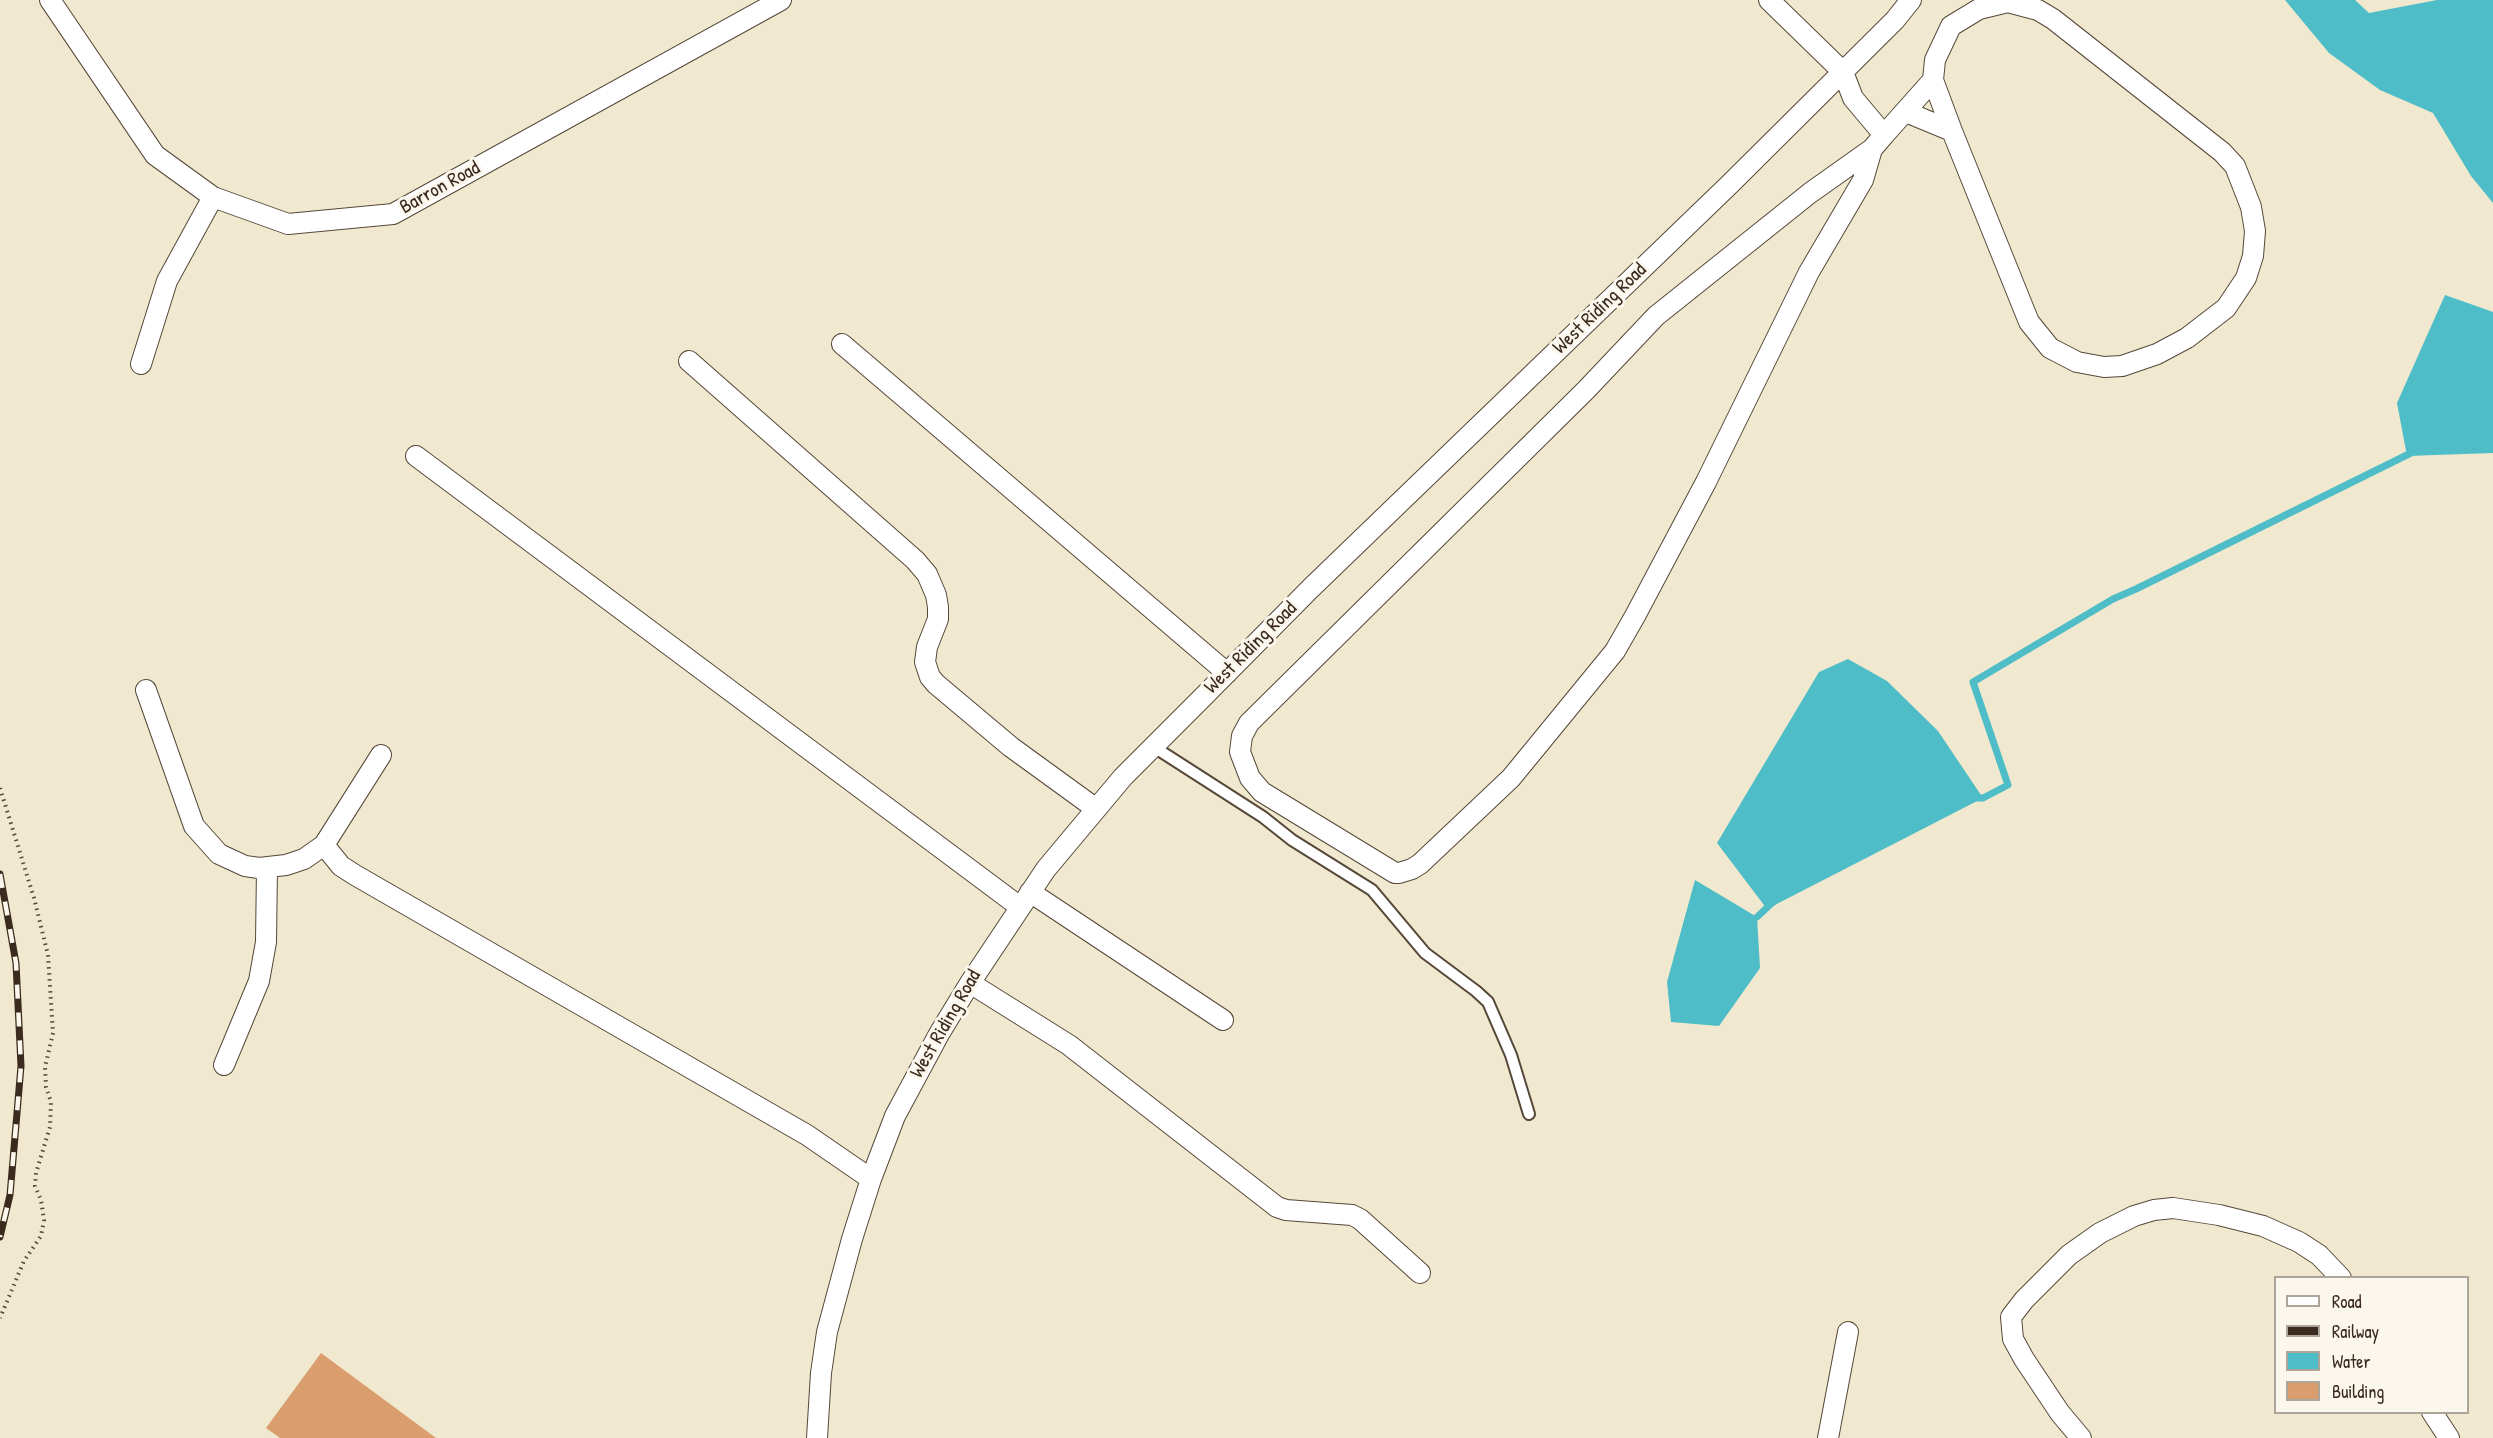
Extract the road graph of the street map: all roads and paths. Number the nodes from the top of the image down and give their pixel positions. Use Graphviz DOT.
graph roads {
  1 [pos="51,0"];
  2 [pos="781,0"];
  3 [pos="1770,0"];
  4 [pos="1911,0"];
  5 [pos="1843,72"];
  6 [pos="1933,80"];
  7 [pos="1906,112"];
  8 [pos="1952,131"];
  9 [pos="1878,142"];
  10 [pos="213,197"];
  11 [pos="842,344"];
  12 [pos="689,361"];
  13 [pos="141,364"];
  14 [pos="417,456"];
  15 [pos="1227,674"];
  16 [pos="146,690"];
  17 [pos="1154,747"];
  18 [pos="381,755"];
  19 [pos="0,788"];
  20 [pos="1095,808"];
  21 [pos="324,845"];
  22 [pos="267,868"];
  23 [pos="1025,899"];
  24 [pos="970,983"];
  25 [pos="1223,1020"];
  26 [pos="224,1065"];
  27 [pos="1528,1114"];
  28 [pos="871,1179"];
  29 [pos="1420,1274"];
  30 [pos="2339,1276"];
  31 [pos="0,1318"];
  32 [pos="1848,1332"];
  33 [pos="2433,1414"];
  34 [pos="817,1438"];
  35 [pos="1828,1438"];
  36 [pos="2081,1438"];
  37 [pos="2449,1438"];
  1 -- 10 [label="street, Barron Road"];
  2 -- 10 [label="street, Barron Road"];
  3 -- 5 [label="street"];
  4 -- 5 [label="street, West Riding Road"];
  5 -- 9 [label="street"];
  5 -- 15 [label="street, West Riding Road"];
  6 -- 7 [label="street"];
  6 -- 8 [label="street"];
  6 -- 8 [label="street"];
  7 -- 8 [label="street"];
  7 -- 9 [label="street"];
  9 -- 9 [label="street"];
  10 -- 13 [label="street"];
  11 -- 15 [label="street"];
  12 -- 20 [label="street"];
  14 -- 23 [label="street"];
  15 -- 17 [label="street, West Riding Road"];
  16 -- 22 [label="street"];
  17 -- 20 [label="street, West Riding Road"];
  17 -- 27 [label="lane"];
  18 -- 21 [label="street"];
  19 -- 31 [label="path"];
  20 -- 23 [label="street, West Riding Road"];
  21 -- 22 [label="street"];
  21 -- 28 [label="street"];
  22 -- 26 [label="street"];
  23 -- 24 [label="street, West Riding Road"];
  23 -- 25 [label="street"];
  24 -- 28 [label="street, West Riding Road"];
  24 -- 29 [label="street"];
  28 -- 34 [label="street, West Riding Road"];
  30 -- 36 [label="street"];
  32 -- 35 [label="street"];
  33 -- 37 [label="street"];
}
